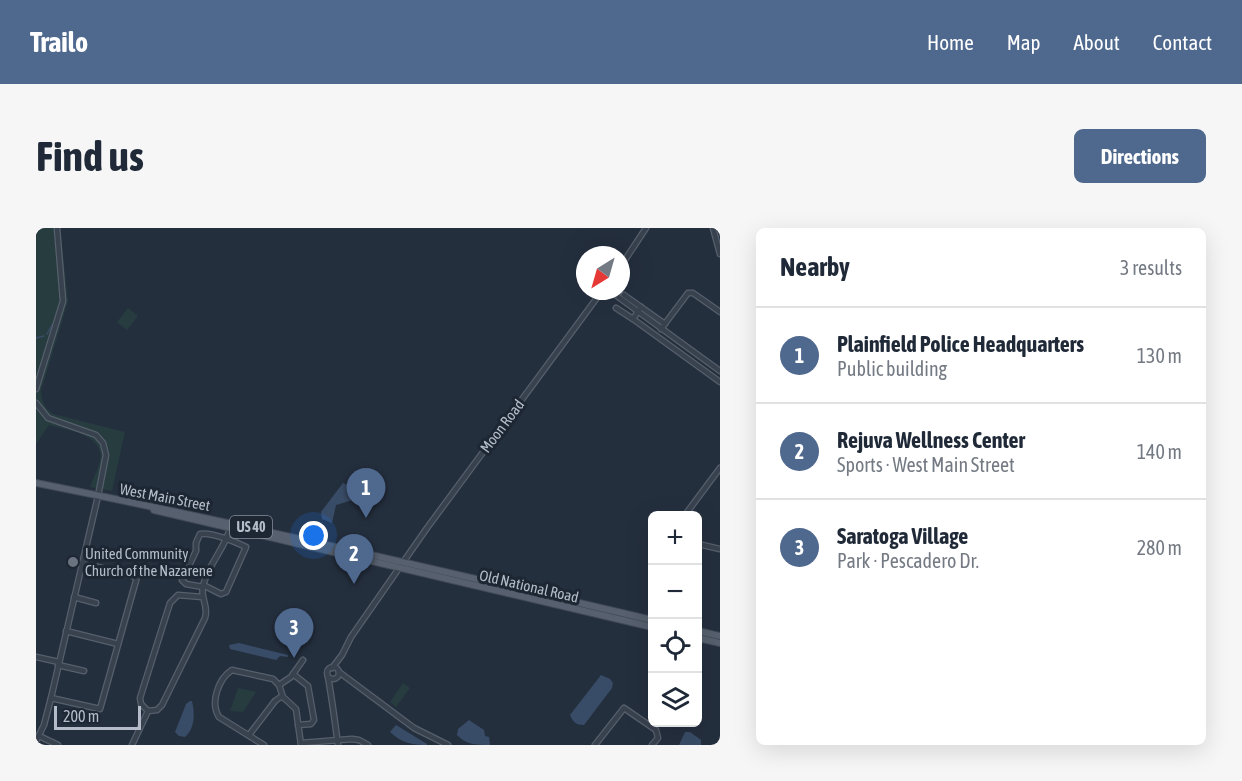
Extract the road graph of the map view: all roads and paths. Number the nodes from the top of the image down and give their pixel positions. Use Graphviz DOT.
graph roads {
  1 [pos="57,228"];
  2 [pos="646,228"];
  3 [pos="713,228"];
  4 [pos="630,252"];
  5 [pos="720,254"];
  6 [pos="630,299"];
  7 [pos="595,300"];
  8 [pos="622,300"];
  9 [pos="641,307"];
  10 [pos="616,308"];
  11 [pos="637,312"];
  12 [pos="720,312"];
  13 [pos="633,320"];
  14 [pos="664,324"];
  15 [pos="661,329"];
  16 [pos="713,368"];
  17 [pos="720,371"];
  18 [pos="709,374"];
  19 [pos="720,382"];
  20 [pos="36,389"];
  21 [pos="36,403"];
  22 [pos="720,468"];
  23 [pos="36,483"];
  24 [pos="98,496"];
  25 [pos="689,511"];
  26 [pos="230,526"];
  27 [pos="225,539"];
  28 [pos="702,545"];
  29 [pos="720,548"];
  30 [pos="82,563"];
  31 [pos="401,565"];
  32 [pos="203,586"];
  33 [pos="74,597"];
  34 [pos="202,597"];
  35 [pos="96,603"];
  36 [pos="648,619"];
  37 [pos="648,626"];
  38 [pos="66,631"];
  39 [pos="702,632"];
  40 [pos="720,636"];
  41 [pos="702,639"];
  42 [pos="720,643"];
  43 [pos="118,644"];
  44 [pos="342,655"];
  45 [pos="36,657"];
  46 [pos="303,660"];
  47 [pos="58,663"];
  48 [pos="332,668"];
  49 [pos="84,671"];
  50 [pos="293,674"];
  51 [pos="337,675"];
  52 [pos="328,677"];
  53 [pos="279,685"];
  54 [pos="332,695"];
  55 [pos="282,696"];
  56 [pos="51,699"];
  57 [pos="148,711"];
  58 [pos="298,725"];
  59 [pos="249,735"];
  60 [pos="38,738"];
  61 [pos="338,743"];
  62 [pos="301,744"];
  63 [pos="58,745"];
  64 [pos="132,745"];
  65 [pos="264,745"];
  66 [pos="368,745"];
  67 [pos="448,745"];
  68 [pos="595,745"];
  69 [pos="652,745"];
  1 -- 20 [label="street"];
  2 -- 4 [label="street"];
  3 -- 5 [label="street"];
  6 -- 9 [label="street"];
  7 -- 31 [label="street, Moon Road"];
  8 -- 11 [label="street"];
  9 -- 11 [label="street"];
  9 -- 14 [label="street"];
  10 -- 13 [label="street"];
  11 -- 13 [label="street"];
  11 -- 15 [label="street"];
  12 -- 14 [label="street"];
  13 -- 18 [label="street"];
  14 -- 15 [label="street"];
  15 -- 16 [label="street"];
  16 -- 17 [label="street"];
  16 -- 18 [label="street"];
  18 -- 19 [label="street"];
  21 -- 24 [label="street"];
  22 -- 25 [label="street"];
  23 -- 24 [label="main road, West Main Street / US 40"];
  24 -- 26 [label="main road, West Main Street / US 40"];
  24 -- 30 [label="street"];
  26 -- 27 [label="street"];
  26 -- 31 [label="main road, West Main Street / US 40"];
  27 -- 32 [label="street"];
  27 -- 32 [label="street"];
  27 -- 32 [label="street"];
  28 -- 29 [label="street"];
  30 -- 33 [label="street"];
  30 -- 43 [label="street"];
  31 -- 36 [label="main road, Old National Road / US 40"];
  31 -- 37 [label="main road, Old National Road / US 40"];
  31 -- 44 [label="street, Moon Road"];
  32 -- 34 [label="street"];
  33 -- 35 [label="street"];
  33 -- 38 [label="street"];
  34 -- 57 [label="street"];
  34 -- 57 [label="street"];
  38 -- 43 [label="street"];
  38 -- 47 [label="street"];
  39 -- 40 [label="main road"];
  41 -- 42 [label="main road"];
  43 -- 56 [label="street"];
  44 -- 48 [label="street"];
  44 -- 51 [label="street"];
  45 -- 47 [label="street"];
  46 -- 50 [label="street"];
  47 -- 49 [label="street"];
  47 -- 56 [label="street"];
  48 -- 51 [label="street"];
  48 -- 52 [label="street"];
  50 -- 53 [label="street"];
  50 -- 58 [label="street"];
  51 -- 52 [label="street"];
  51 -- 54 [label="street"];
  51 -- 67 [label="street"];
  52 -- 54 [label="street"];
  53 -- 55 [label="street"];
  53 -- 59 [label="street"];
  54 -- 61 [label="street"];
  55 -- 58 [label="street"];
  55 -- 59 [label="street"];
  56 -- 60 [label="street"];
  57 -- 64 [label="street"];
  58 -- 62 [label="street"];
  59 -- 65 [label="street"];
  60 -- 63 [label="street"];
  61 -- 62 [label="street"];
  61 -- 66 [label="street"];
  68 -- 69 [label="street"];
}
